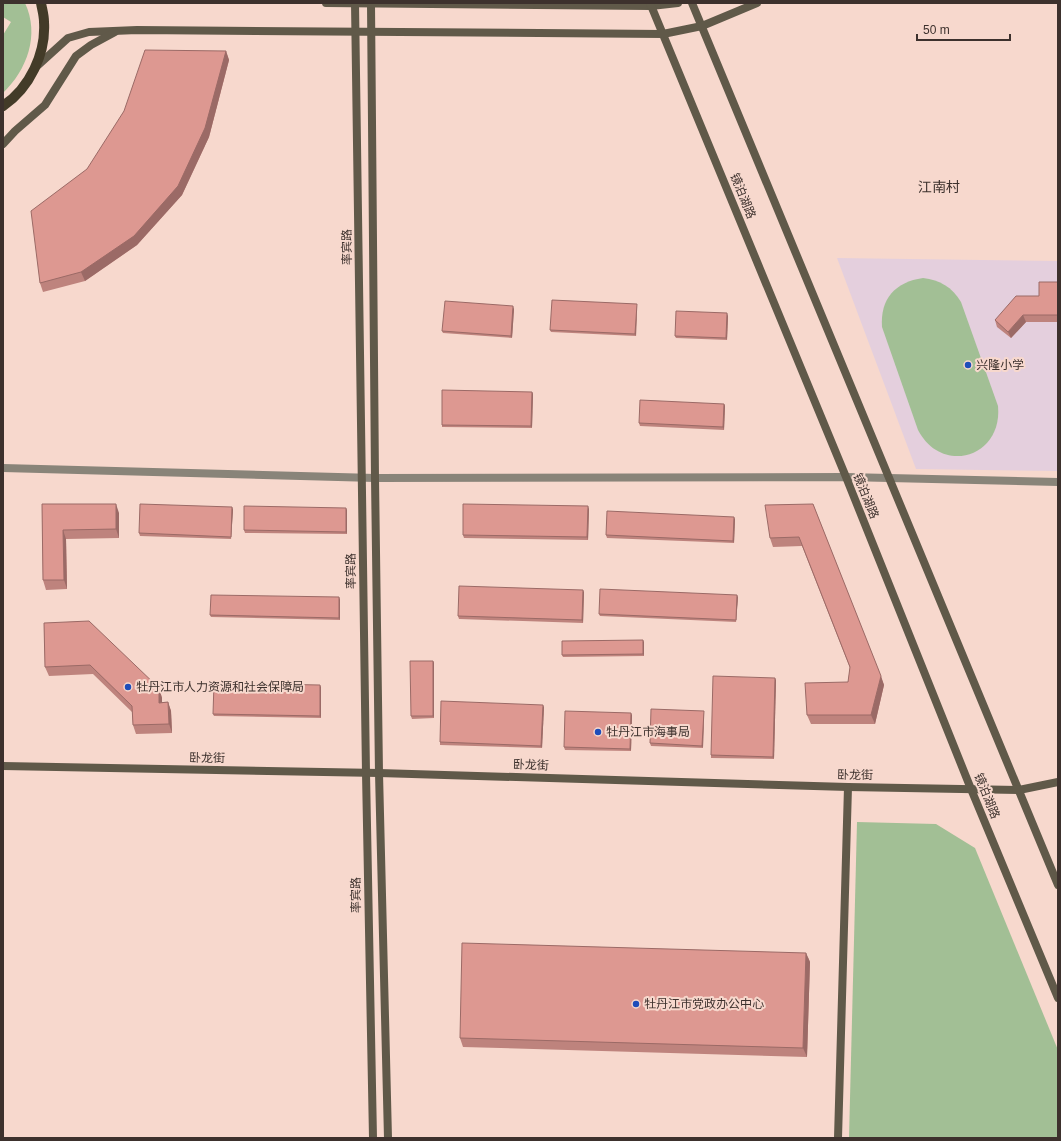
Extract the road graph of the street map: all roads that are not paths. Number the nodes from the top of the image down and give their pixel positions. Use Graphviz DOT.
graph roads {
  1 [pos="41,3"];
  2 [pos="326,3"];
  3 [pos="355,3"];
  4 [pos="678,3"];
  5 [pos="692,3"];
  6 [pos="758,3"];
  7 [pos="372,4"];
  8 [pos="650,4"];
  9 [pos="702,26"];
  10 [pos="118,31"];
  11 [pos="356,31"];
  12 [pos="371,32"];
  13 [pos="663,34"];
  14 [pos="36,67"];
  15 [pos="3,106"];
  16 [pos="3,144"];
  17 [pos="3,468"];
  18 [pos="846,477"];
  19 [pos="362,478"];
  20 [pos="375,478"];
  21 [pos="889,478"];
  22 [pos="1058,482"];
  23 [pos="3,766"];
  24 [pos="366,773"];
  25 [pos="379,773"];
  26 [pos="1058,782"];
  27 [pos="848,787"];
  28 [pos="971,789"];
  29 [pos="1019,790"];
  30 [pos="1058,885"];
  31 [pos="1058,998"];
  32 [pos="373,1138"];
  33 [pos="388,1138"];
  34 [pos="838,1138"];
  1 -- 14 [label="main road"];
  2 -- 3 [label="street"];
  3 -- 7 [label="street"];
  3 -- 11 [label="street, 率宾路"];
  4 -- 8 [label="street"];
  5 -- 9 [label="street"];
  6 -- 9 [label="street"];
  7 -- 8 [label="street"];
  7 -- 12 [label="street, 率宾路"];
  8 -- 13 [label="street, 镜泊湖路"];
  9 -- 13 [label="street"];
  9 -- 21 [label="street"];
  10 -- 11 [label="street"];
  10 -- 14 [label="street"];
  10 -- 16 [label="street"];
  11 -- 12 [label="street"];
  11 -- 19 [label="street, 率宾路"];
  12 -- 13 [label="street"];
  12 -- 20 [label="street, 率宾路"];
  13 -- 18 [label="street, 镜泊湖路"];
  14 -- 15 [label="main road"];
  17 -- 19 [label="street"];
  18 -- 20 [label="street"];
  18 -- 21 [label="street"];
  18 -- 28 [label="street, 镜泊湖路"];
  19 -- 20 [label="street"];
  19 -- 24 [label="street, 率宾路"];
  20 -- 25 [label="street, 率宾路"];
  21 -- 22 [label="street"];
  21 -- 29 [label="street"];
  23 -- 24 [label="street, 卧龙街"];
  24 -- 25 [label="street, 卧龙街"];
  24 -- 32 [label="street, 率宾路"];
  25 -- 27 [label="street, 卧龙街"];
  25 -- 33 [label="street, 率宾路"];
  26 -- 29 [label="street, 卧龙街"];
  27 -- 28 [label="street, 卧龙街"];
  27 -- 34 [label="street"];
  28 -- 29 [label="street, 卧龙街"];
  28 -- 31 [label="street, 镜泊湖路"];
  29 -- 30 [label="street"];
}
